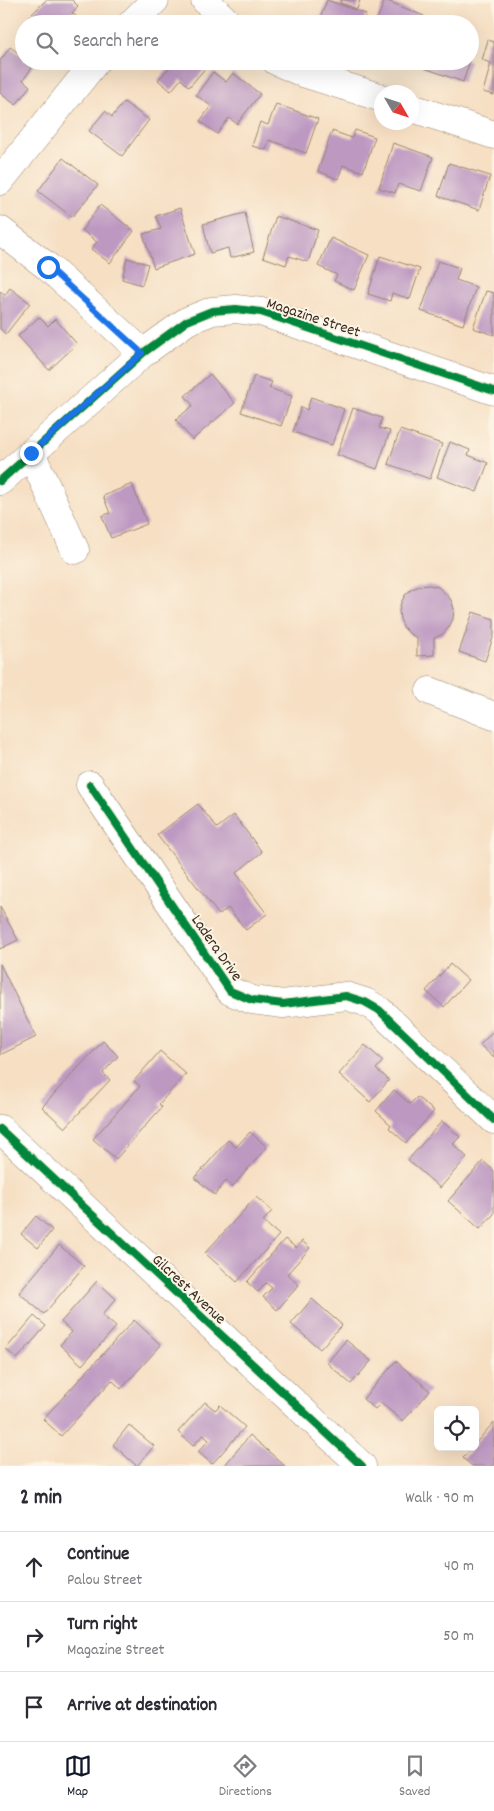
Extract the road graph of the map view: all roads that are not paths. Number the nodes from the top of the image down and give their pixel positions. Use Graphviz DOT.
graph roads {
  1 [pos="155,0"];
  2 [pos="205,0"];
  3 [pos="140,15"];
  4 [pos="220,15"];
  5 [pos="89,70"];
  6 [pos="296,70"];
  7 [pos="374,95"];
  8 [pos="419,110"];
  9 [pos="494,135"];
  10 [pos="0,181"];
  11 [pos="0,230"];
  12 [pos="142,353"];
  13 [pos="494,391"];
  14 [pos="31,453"];
  15 [pos="0,481"];
  16 [pos="76,550"];
  17 [pos="430,691"];
  18 [pos="494,716"];
  19 [pos="90,785"];
  20 [pos="494,1120"];
  21 [pos="0,1129"];
  22 [pos="362,1466"];
  1 -- 3 [label="street"];
  2 -- 4 [label="street"];
  5 -- 10 [label="street"];
  6 -- 7 [label="street"];
  8 -- 9 [label="street"];
  11 -- 12 [label="street"];
  12 -- 13 [label="street, Magazine Street"];
  12 -- 14 [label="street, Magazine Street"];
  14 -- 15 [label="street, Magazine Street"];
  14 -- 16 [label="street"];
  17 -- 18 [label="street"];
  19 -- 20 [label="street, Ladera Drive"];
  21 -- 22 [label="street, Gilcrest Avenue"];
}
